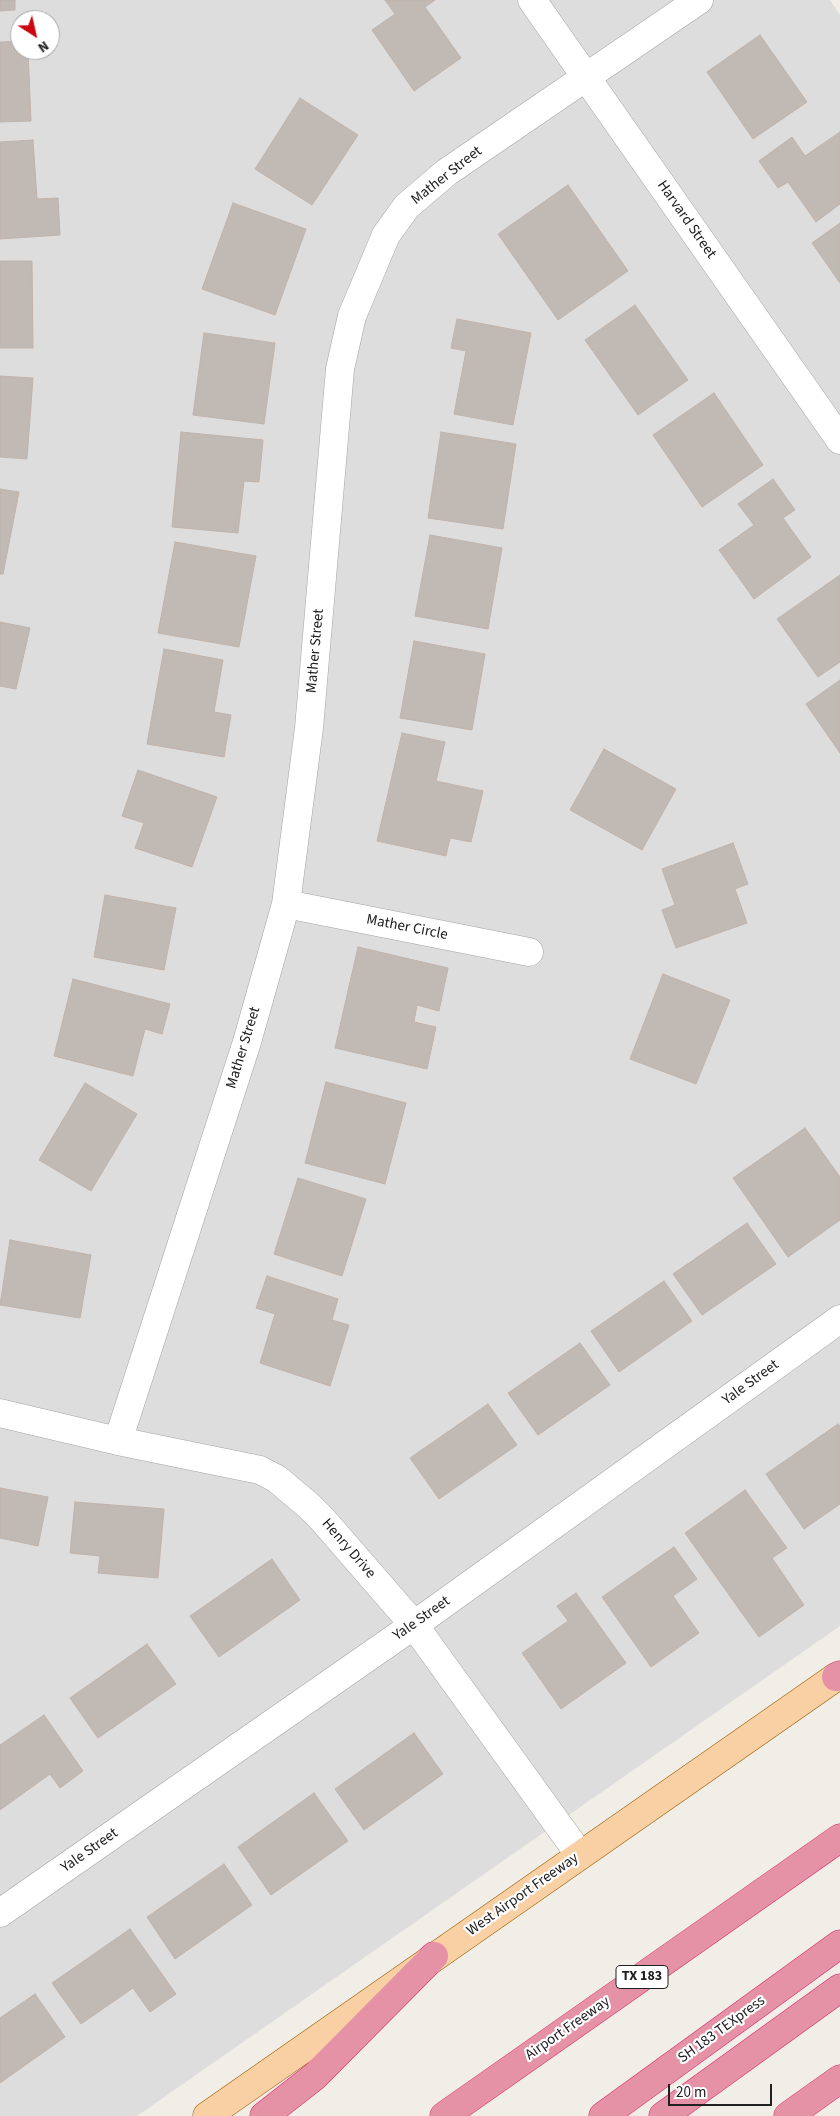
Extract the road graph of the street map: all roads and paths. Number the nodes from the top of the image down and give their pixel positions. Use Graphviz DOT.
graph roads {
  1 [pos="532,0"];
  2 [pos="699,0"];
  3 [pos="586,77"];
  4 [pos="840,440"];
  5 [pos="286,904"];
  6 [pos="529,952"];
  7 [pos="840,1319"];
  8 [pos="0,1412"];
  9 [pos="118,1442"];
  10 [pos="414,1626"];
  11 [pos="839,1675"];
  12 [pos="840,1838"];
  13 [pos="580,1855"];
  14 [pos="0,1914"];
  15 [pos="840,1944"];
  16 [pos="434,1956"];
  17 [pos="840,1988"];
  18 [pos="840,2079"];
  19 [pos="207,2116"];
  20 [pos="264,2116"];
  21 [pos="444,2116"];
  22 [pos="603,2116"];
  23 [pos="664,2116"];
  24 [pos="788,2116"];
  1 -- 3 [label="street, Harvard Street"];
  2 -- 3 [label="street, Mather Street"];
  3 -- 4 [label="street, Harvard Street"];
  3 -- 5 [label="street, Mather Street"];
  5 -- 6 [label="street, Mather Circle"];
  5 -- 9 [label="street, Mather Street"];
  7 -- 10 [label="street, Yale Street"];
  8 -- 9 [label="street, Henry Drive"];
  9 -- 10 [label="street, Henry Drive"];
  10 -- 13 [label="street, Henry Drive"];
  10 -- 14 [label="street, Yale Street"];
  11 -- 13 [label="main road, West Airport Freeway"];
  12 -- 21 [label="highway, Airport Freeway / TX 183"];
  13 -- 16 [label="main road, West Airport Freeway"];
  15 -- 22 [label="highway, SH 183 TEXpress"];
  16 -- 19 [label="main road, West Airport Freeway"];
  16 -- 20 [label="highway"];
  17 -- 23 [label="highway"];
  18 -- 24 [label="highway"];
}
